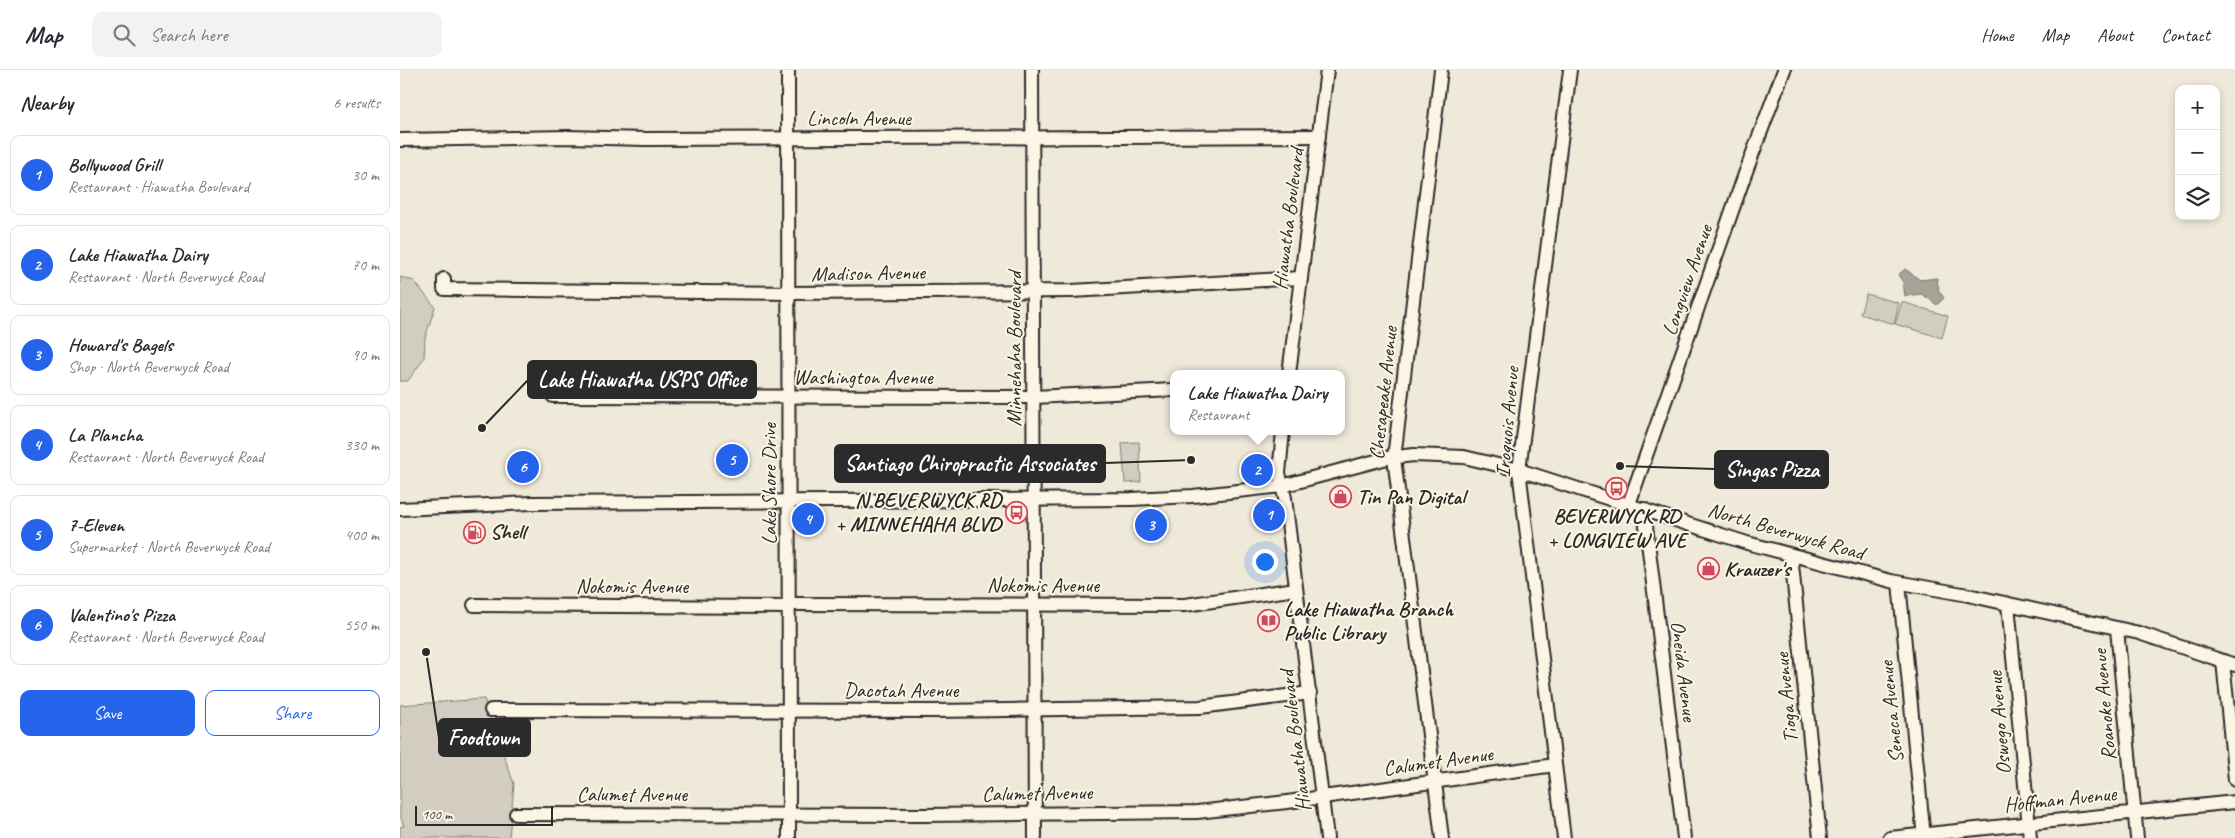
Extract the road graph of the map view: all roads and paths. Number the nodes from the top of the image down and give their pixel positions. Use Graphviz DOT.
graph roads {
  1 [pos="788,70"];
  2 [pos="1032,70"];
  3 [pos="1327,70"];
  4 [pos="1441,70"];
  5 [pos="1570,70"];
  6 [pos="1784,70"];
  7 [pos="1319,136"];
  8 [pos="1033,137"];
  9 [pos="787,138"];
  10 [pos="400,140"];
  11 [pos="1301,278"];
  12 [pos="444,279"];
  13 [pos="1033,291"];
  14 [pos="789,293"];
  15 [pos="1290,370"];
  16 [pos="1170,390"];
  17 [pos="553,396"];
  18 [pos="789,397"];
  19 [pos="1034,397"];
  20 [pos="1283,435"];
  21 [pos="1394,458"];
  22 [pos="1519,470"];
  23 [pos="1282,486"];
  24 [pos="1034,500"];
  25 [pos="789,501"];
  26 [pos="1629,504"];
  27 [pos="400,509"];
  28 [pos="1644,510"];
  29 [pos="1791,555"];
  30 [pos="1899,583"];
  31 [pos="1296,589"];
  32 [pos="2008,604"];
  33 [pos="474,605"];
  34 [pos="789,605"];
  35 [pos="1034,605"];
  36 [pos="2117,629"];
  37 [pos="2229,663"];
  38 [pos="1310,693"];
  39 [pos="1034,709"];
  40 [pos="491,710"];
  41 [pos="790,710"];
  42 [pos="1555,765"];
  43 [pos="2235,780"];
  44 [pos="1434,781"];
  45 [pos="1322,797"];
  46 [pos="2235,802"];
  47 [pos="2135,811"];
  48 [pos="516,814"];
  49 [pos="790,814"];
  50 [pos="1035,814"];
  51 [pos="2028,823"];
  52 [pos="1924,836"];
  53 [pos="790,838"];
  54 [pos="1035,838"];
  55 [pos="1327,838"];
  56 [pos="1442,838"];
  57 [pos="1564,838"];
  58 [pos="1684,838"];
  59 [pos="1820,838"];
  60 [pos="1890,838"];
  61 [pos="2030,838"];
  62 [pos="2137,838"];
  1 -- 9 [label="street, Lake Shore Drive"];
  2 -- 8 [label="street, Minnehaha Boulevard"];
  3 -- 7 [label="street, Hiawatha Boulevard"];
  4 -- 21 [label="street, Chesapeake Avenue"];
  5 -- 22 [label="street, Iroquois Avenue"];
  6 -- 26 [label="street, Longview Avenue"];
  7 -- 8 [label="street, Lincoln Avenue"];
  7 -- 11 [label="street, Hiawatha Boulevard"];
  8 -- 9 [label="street, Lincoln Avenue"];
  8 -- 13 [label="street, Minnehaha Boulevard"];
  9 -- 10 [label="street, Lincoln Avenue"];
  9 -- 14 [label="street, Lake Shore Drive"];
  11 -- 13 [label="street, Madison Avenue"];
  11 -- 15 [label="street, Hiawatha Boulevard"];
  12 -- 14 [label="street, Madison Avenue"];
  13 -- 14 [label="street, Madison Avenue"];
  13 -- 19 [label="street, Minnehaha Boulevard"];
  14 -- 18 [label="street, Lake Shore Drive"];
  16 -- 19 [label="street, Washington Avenue"];
  17 -- 18 [label="street, Washington Avenue"];
  18 -- 19 [label="street, Washington Avenue"];
  18 -- 25 [label="street, Lake Shore Drive"];
  19 -- 24 [label="street, Minnehaha Boulevard"];
  20 -- 23 [label="street, Hiawatha Boulevard"];
  21 -- 22 [label="street, North Beverwyck Road"];
  21 -- 23 [label="street, North Beverwyck Road"];
  21 -- 44 [label="street, Chesapeake Avenue"];
  22 -- 26 [label="street, North Beverwyck Road"];
  22 -- 42 [label="street, Iroquois Avenue"];
  23 -- 24 [label="street, North Beverwyck Road"];
  23 -- 31 [label="street, Hiawatha Boulevard"];
  24 -- 25 [label="street, North Beverwyck Road"];
  24 -- 35 [label="street, Minnehaha Boulevard"];
  25 -- 27 [label="street, North Beverwyck Road"];
  25 -- 34 [label="street, Lake Shore Drive"];
  26 -- 28 [label="street, North Beverwyck Road"];
  28 -- 29 [label="street, North Beverwyck Road"];
  28 -- 58 [label="street, Oneida Avenue"];
  29 -- 30 [label="street, North Beverwyck Road"];
  29 -- 59 [label="street, Tioga Avenue"];
  30 -- 32 [label="street, North Beverwyck Road"];
  30 -- 52 [label="street, Seneca Avenue"];
  31 -- 35 [label="street, Nokomis Avenue"];
  31 -- 38 [label="street, Hiawatha Boulevard"];
  32 -- 36 [label="street, North Beverwyck Road"];
  32 -- 51 [label="street, Oswego Avenue"];
  33 -- 34 [label="street, Nokomis Avenue"];
  34 -- 35 [label="street, Nokomis Avenue"];
  34 -- 41 [label="street, Lake Shore Drive"];
  35 -- 39 [label="street, Minnehaha Boulevard"];
  36 -- 37 [label="street, North Beverwyck Road"];
  36 -- 47 [label="street, Roanoke Avenue"];
  37 -- 43 [label="street"];
  38 -- 39 [label="street, Dacotah Avenue"];
  38 -- 45 [label="street, Hiawatha Boulevard"];
  39 -- 41 [label="street, Dacotah Avenue"];
  39 -- 50 [label="street, Minnehaha Boulevard"];
  40 -- 41 [label="street, Dacotah Avenue"];
  41 -- 49 [label="street, Lake Shore Drive"];
  42 -- 44 [label="street, Calumet Avenue"];
  42 -- 57 [label="street, Iroquois Avenue"];
  44 -- 45 [label="street, Calumet Avenue"];
  44 -- 56 [label="street, Chesapeake Avenue"];
  45 -- 50 [label="street, Calumet Avenue"];
  45 -- 55 [label="street, Hiawatha Boulevard"];
  46 -- 47 [label="street, Hoffman Avenue"];
  47 -- 51 [label="street, Hoffman Avenue"];
  47 -- 62 [label="street, Roanoke Avenue"];
  48 -- 49 [label="street, Calumet Avenue"];
  49 -- 50 [label="street, Calumet Avenue"];
  49 -- 53 [label="street, Lake Shore Drive"];
  50 -- 54 [label="street, Minnehaha Boulevard"];
  51 -- 52 [label="street, Hoffman Avenue"];
  51 -- 61 [label="street, Oswego Avenue"];
  52 -- 60 [label="street, Hoffman Avenue"];
}
